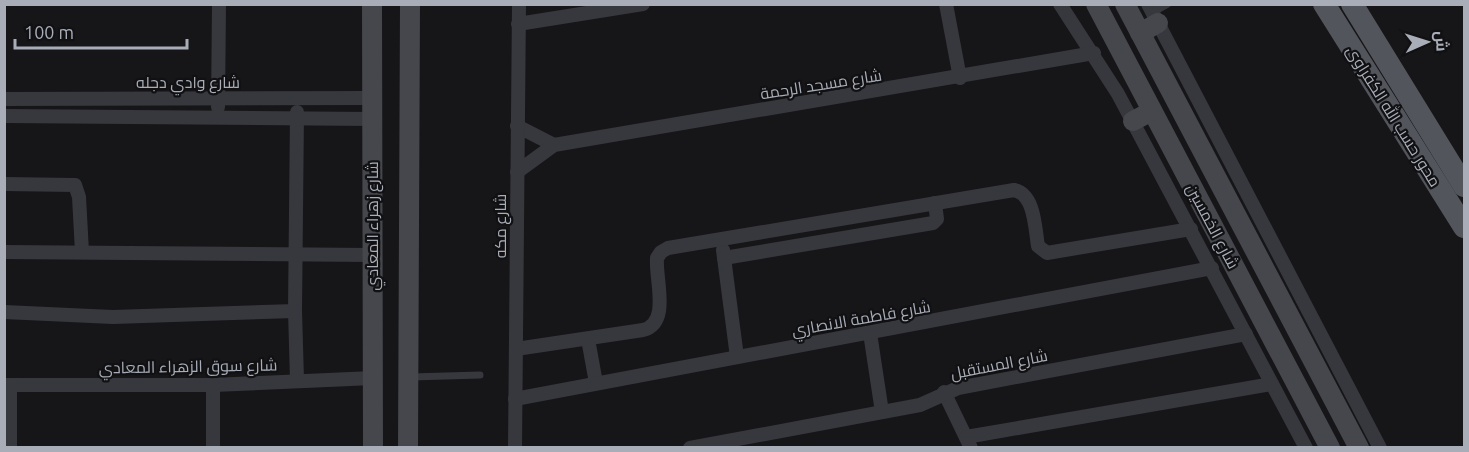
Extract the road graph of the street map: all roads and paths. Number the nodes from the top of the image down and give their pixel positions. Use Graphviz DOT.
graph roads {
  1 [pos="219,4"];
  2 [pos="372,4"];
  3 [pos="410,4"];
  4 [pos="519,4"];
  5 [pos="643,4"];
  6 [pos="946,4"];
  7 [pos="1060,4"];
  8 [pos="1096,4"];
  9 [pos="1125,4"];
  10 [pos="1168,4"];
  11 [pos="1324,4"];
  12 [pos="1352,4"];
  13 [pos="1152,14"];
  14 [pos="518,24"];
  15 [pos="1140,33"];
  16 [pos="1094,53"];
  17 [pos="960,78"];
  18 [pos="372,98"];
  19 [pos="4,99"];
  20 [pos="218,99"];
  21 [pos="297,99"];
  22 [pos="1152,111"];
  23 [pos="4,116"];
  24 [pos="218,118"];
  25 [pos="298,119"];
  26 [pos="372,119"];
  27 [pos="1133,121"];
  28 [pos="518,126"];
  29 [pos="554,145"];
  30 [pos="517,172"];
  31 [pos="4,184"];
  32 [pos="1464,186"];
  33 [pos="935,203"];
  34 [pos="1464,227"];
  35 [pos="1191,229"];
  36 [pos="721,239"];
  37 [pos="4,252"];
  38 [pos="82,252"];
  39 [pos="298,254"];
  40 [pos="371,255"];
  41 [pos="724,258"];
  42 [pos="1212,268"];
  43 [pos="295,311"];
  44 [pos="4,312"];
  45 [pos="870,333"];
  46 [pos="1246,334"];
  47 [pos="588,339"];
  48 [pos="516,349"];
  49 [pos="737,357"];
  50 [pos="480,375"];
  51 [pos="408,377"];
  52 [pos="372,378"];
  53 [pos="297,380"];
  54 [pos="596,382"];
  55 [pos="1272,384"];
  56 [pos="7,385"];
  57 [pos="213,385"];
  58 [pos="944,392"];
  59 [pos="515,399"];
  60 [pos="882,412"];
  61 [pos="969,442"];
  62 [pos="714,445"];
  63 [pos="10,447"];
  64 [pos="213,447"];
  65 [pos="373,447"];
  66 [pos="408,447"];
  67 [pos="515,447"];
  68 [pos="690,447"];
  69 [pos="1306,447"];
  70 [pos="1330,447"];
  71 [pos="1359,447"];
  72 [pos="1380,447"];
  1 -- 20 [label="street"];
  2 -- 18 [label="main road, شارع زهراء المعادي"];
  3 -- 51 [label="main road"];
  4 -- 14 [label="street, شارع مكه"];
  5 -- 14 [label="street"];
  6 -- 17 [label="street"];
  7 -- 16 [label="street"];
  8 -- 22 [label="main road, شارع الخمسين"];
  9 -- 15 [label="main road, شارع الخمسين"];
  10 -- 13 [label="lane"];
  11 -- 34 [label="main road, محور حسب الله الكفراوى"];
  12 -- 32 [label="main road, محور حسب الله الكفراوى"];
  13 -- 15 [label="main road"];
  13 -- 72 [label="street"];
  14 -- 28 [label="street, شارع مكه"];
  15 -- 71 [label="main road, شارع الخمسين"];
  16 -- 17 [label="street, شارع مسجد الرحمة"];
  16 -- 27 [label="street"];
  17 -- 29 [label="street, شارع مسجد الرحمة"];
  18 -- 21 [label="street, شارع وادي دجله"];
  18 -- 26 [label="main road, شارع زهراء المعادي"];
  19 -- 20 [label="street, شارع وادي دجله"];
  20 -- 21 [label="street, شارع وادي دجله"];
  20 -- 24 [label="street"];
  21 -- 25 [label="street"];
  22 -- 27 [label="main road"];
  22 -- 70 [label="main road, شارع الخمسين"];
  23 -- 24 [label="street"];
  24 -- 25 [label="street"];
  25 -- 26 [label="street"];
  25 -- 39 [label="street"];
  26 -- 40 [label="main road, شارع زهراء المعادي"];
  27 -- 35 [label="street"];
  28 -- 29 [label="street"];
  28 -- 30 [label="street, شارع مكه"];
  29 -- 30 [label="street, شارع مسجد الرحمة"];
  30 -- 48 [label="street, شارع مكه"];
  31 -- 38 [label="street"];
  33 -- 35 [label="street"];
  33 -- 36 [label="street"];
  33 -- 41 [label="street"];
  35 -- 42 [label="street"];
  36 -- 41 [label="street"];
  36 -- 47 [label="street"];
  37 -- 38 [label="street"];
  38 -- 39 [label="street"];
  39 -- 40 [label="street"];
  39 -- 43 [label="street"];
  40 -- 52 [label="main road, شارع زهراء المعادي"];
  41 -- 49 [label="street"];
  42 -- 45 [label="street, شارع فاطمة الانصاري"];
  42 -- 46 [label="street"];
  43 -- 44 [label="street"];
  43 -- 53 [label="street"];
  45 -- 49 [label="street, شارع فاطمة الانصاري"];
  45 -- 60 [label="street"];
  46 -- 55 [label="street"];
  46 -- 58 [label="street, شارع المستقبل"];
  47 -- 48 [label="street"];
  47 -- 54 [label="street"];
  48 -- 59 [label="street, شارع مكه"];
  49 -- 54 [label="street, شارع فاطمة الانصاري"];
  50 -- 51 [label="lane"];
  51 -- 66 [label="main road"];
  52 -- 53 [label="street, شارع سوق الزهراء المعادي"];
  52 -- 65 [label="main road, شارع زهراء المعادي"];
  53 -- 57 [label="street, شارع سوق الزهراء المعادي"];
  54 -- 59 [label="street, شارع فاطمة الانصاري"];
  55 -- 61 [label="street"];
  55 -- 69 [label="street"];
  56 -- 57 [label="street, شارع سوق الزهراء المعادي"];
  56 -- 63 [label="street"];
  57 -- 64 [label="street"];
  58 -- 60 [label="street, شارع المستقبل"];
  58 -- 61 [label="street"];
  59 -- 67 [label="street, شارع مكه"];
  60 -- 62 [label="street, شارع المستقبل"];
  62 -- 68 [label="street, شارع المستقبل"];
}
